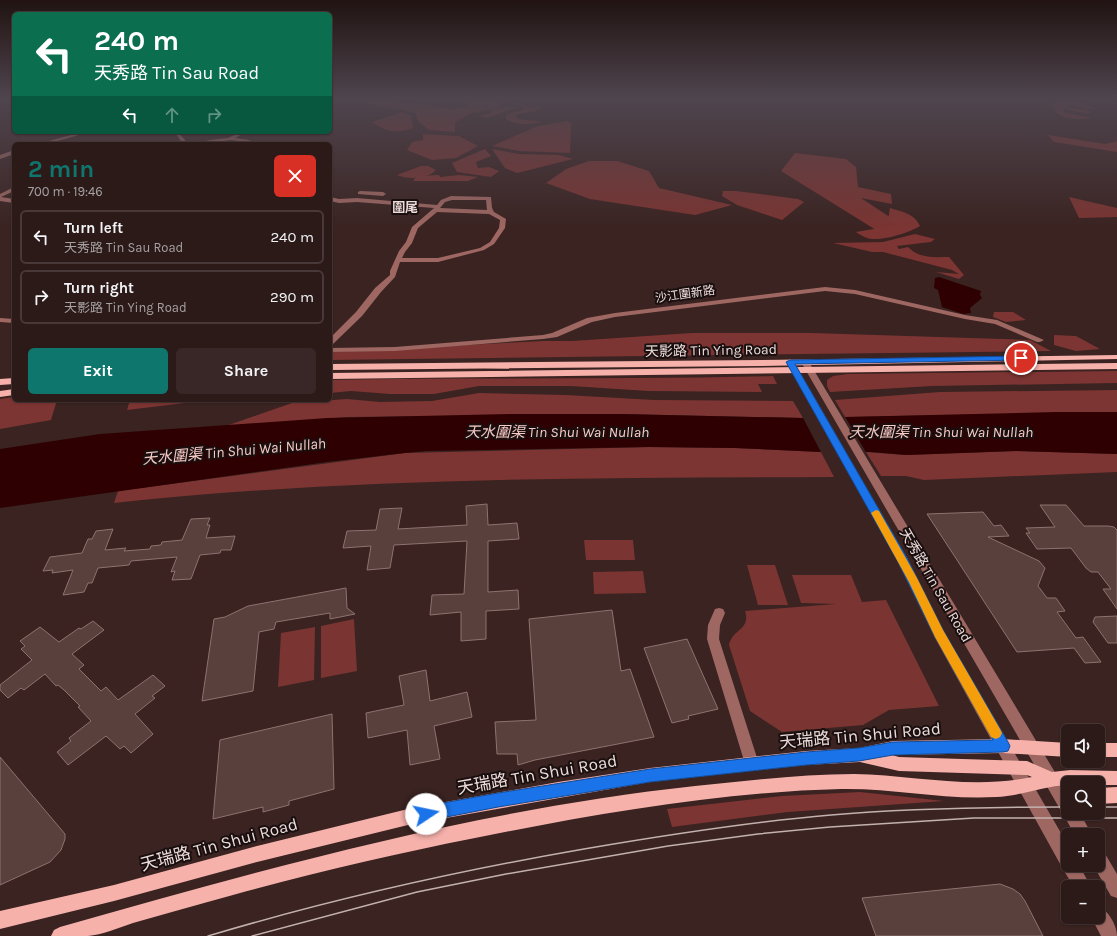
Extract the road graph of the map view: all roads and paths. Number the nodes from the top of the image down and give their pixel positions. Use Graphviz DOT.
graph roads {
  1 [pos="12,153"];
  2 [pos="0,157"];
  3 [pos="12,190"];
  4 [pos="356,193"];
  5 [pos="384,194"];
  6 [pos="0,198"];
  7 [pos="332,199"];
  8 [pos="12,200"];
  9 [pos="437,208"];
  10 [pos="492,213"];
  11 [pos="398,260"];
  12 [pos="0,320"];
  13 [pos="12,321"];
  14 [pos="332,340"];
  15 [pos="1040,340"];
  16 [pos="332,350"];
  17 [pos="1117,357"];
  18 [pos="790,362"];
  19 [pos="805,362"];
  20 [pos="1117,366"];
  21 [pos="332,367"];
  22 [pos="795,371"];
  23 [pos="810,371"];
  24 [pos="332,376"];
  25 [pos="12,381"];
  26 [pos="0,382"];
  27 [pos="0,391"];
  28 [pos="12,391"];
  29 [pos="12,391"];
  30 [pos="0,394"];
  31 [pos="719,613"];
  32 [pos="1003,746"];
  33 [pos="1032,748"];
  34 [pos="1061,750"];
  35 [pos="1105,750"];
  36 [pos="1117,750"];
  37 [pos="859,755"];
  38 [pos="752,764"];
  39 [pos="1014,767"];
  40 [pos="1117,778"];
  41 [pos="1051,780"];
  42 [pos="1026,786"];
  43 [pos="1117,795"];
  44 [pos="1105,796"];
  45 [pos="1061,797"];
  46 [pos="1061,848"];
  47 [pos="1105,870"];
  48 [pos="1117,890"];
  49 [pos="0,920"];
  50 [pos="1103,924"];
  51 [pos="60,936"];
  52 [pos="1110,936"];
  1 -- 2 [label="street"];
  3 -- 6 [label="street"];
  4 -- 5 [label="street"];
  6 -- 8 [label="street"];
  7 -- 9 [label="street"];
  9 -- 10 [label="street"];
  9 -- 10 [label="street"];
  9 -- 11 [label="street"];
  10 -- 11 [label="street"];
  11 -- 14 [label="street"];
  12 -- 13 [label="street"];
  15 -- 16 [label="street, 沙江圍新路"];
  17 -- 19 [label="main road, 天影路 Tin Ying Road"];
  18 -- 19 [label="main road, 天影路 Tin Ying Road"];
  18 -- 21 [label="main road, 天影路 Tin Ying Road"];
  18 -- 22 [label="street, 天秀路 Tin Sau Road"];
  19 -- 23 [label="street, 天秀路 Tin Sau Road"];
  20 -- 23 [label="main road, 天影路 Tin Ying Road"];
  22 -- 23 [label="main road, 天影路 Tin Ying Road"];
  22 -- 24 [label="main road, 天影路 Tin Ying Road"];
  22 -- 32 [label="street, 天秀路 Tin Sau Road"];
  23 -- 33 [label="street, 天秀路 Tin Sau Road"];
  25 -- 26 [label="main road"];
  27 -- 28 [label="main road"];
  29 -- 30 [label="main road"];
  31 -- 38 [label="street"];
  32 -- 33 [label="main road, 天瑞路 Tin Shui Road"];
  32 -- 37 [label="main road, 天瑞路 Tin Shui Road"];
  32 -- 39 [label="street, 天秀路 Tin Sau Road"];
  33 -- 34 [label="main road, 天瑞路 Tin Shui Road"];
  33 -- 41 [label="street, 天秀路 Tin Sau Road"];
  35 -- 36 [label="main road"];
  37 -- 38 [label="main road, 天瑞路 Tin Shui Road"];
  37 -- 39 [label="main road"];
  38 -- 49 [label="main road, 天瑞路 Tin Shui Road"];
  39 -- 41 [label="main road"];
  39 -- 42 [label="street, 天秀路 Tin Sau Road"];
  40 -- 41 [label="main road"];
  41 -- 42 [label="main road"];
  41 -- 45 [label="street, 天秀路 Tin Sau Road"];
  42 -- 46 [label="street, 天秀路 Tin Sau Road"];
  42 -- 51 [label="main road"];
  43 -- 44 [label="main road"];
  47 -- 48 [label="street"];
  50 -- 52 [label="street"];
}
